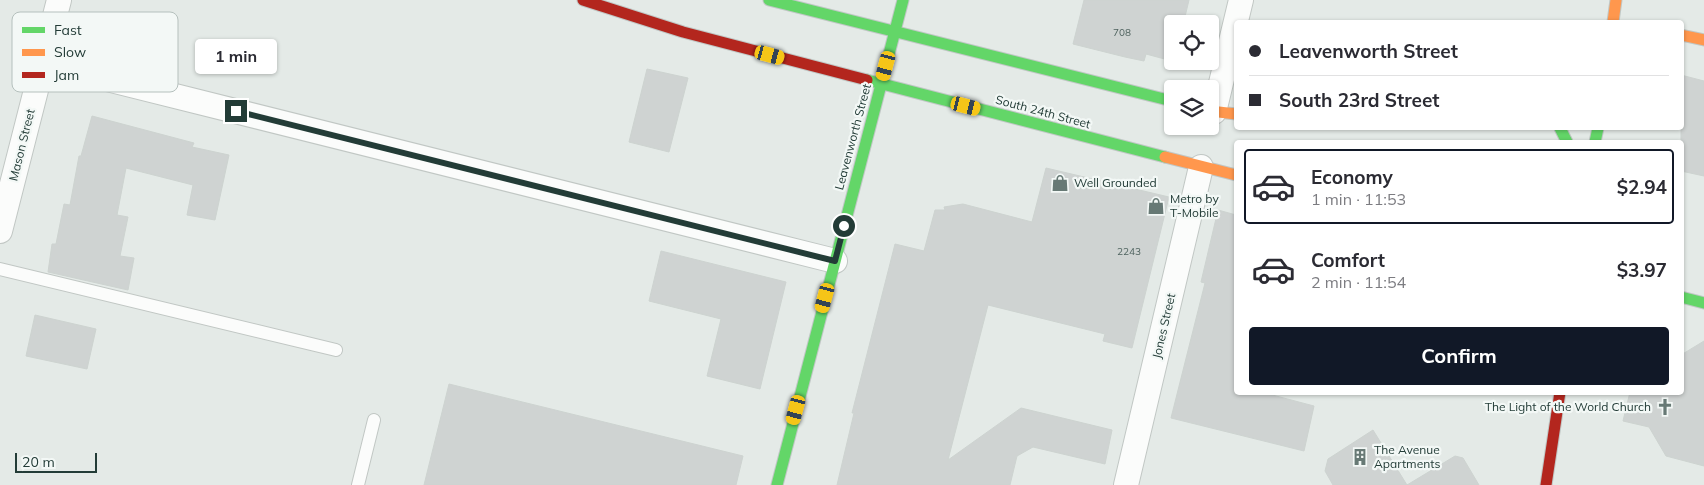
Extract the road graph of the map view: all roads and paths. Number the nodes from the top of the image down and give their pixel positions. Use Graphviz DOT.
graph roads {
  1 [pos="583,0"];
  2 [pos="769,0"];
  3 [pos="903,0"];
  4 [pos="1240,0"];
  5 [pos="1616,0"];
  6 [pos="1236,20"];
  7 [pos="1613,20"];
  8 [pos="895,30"];
  9 [pos="1234,34"];
  10 [pos="1684,36"];
  11 [pos="1704,40"];
  12 [pos="881,84"];
  13 [pos="36,92"];
  14 [pos="159,92"];
  15 [pos="1164,99"];
  16 [pos="1220,112"];
  17 [pos="1201,167"];
  18 [pos="1234,175"];
  19 [pos="0,231"];
  20 [pos="835,261"];
  21 [pos="0,268"];
  22 [pos="1684,298"];
  23 [pos="1704,303"];
  24 [pos="336,350"];
  25 [pos="1560,395"];
  26 [pos="374,420"];
  27 [pos="358,485"];
  28 [pos="776,485"];
  29 [pos="1126,485"];
  30 [pos="1546,485"];
  1 -- 12 [label="main road, South 24th Street"];
  2 -- 8 [label="main road"];
  3 -- 8 [label="main road, Leavenworth Street"];
  4 -- 6 [label="street"];
  5 -- 7 [label="main road"];
  8 -- 12 [label="main road, Leavenworth Street"];
  8 -- 15 [label="main road"];
  9 -- 16 [label="street"];
  10 -- 11 [label="main road"];
  12 -- 17 [label="main road, South 24th Street"];
  12 -- 20 [label="main road, Leavenworth Street"];
  13 -- 19 [label="street, Mason Street"];
  14 -- 20 [label="street"];
  17 -- 18 [label="main road, South 24th Street"];
  17 -- 29 [label="street, Jones Street"];
  20 -- 28 [label="main road, Leavenworth Street"];
  21 -- 24 [label="lane"];
  22 -- 23 [label="main road"];
  25 -- 30 [label="main road"];
  26 -- 27 [label="lane"];
}
